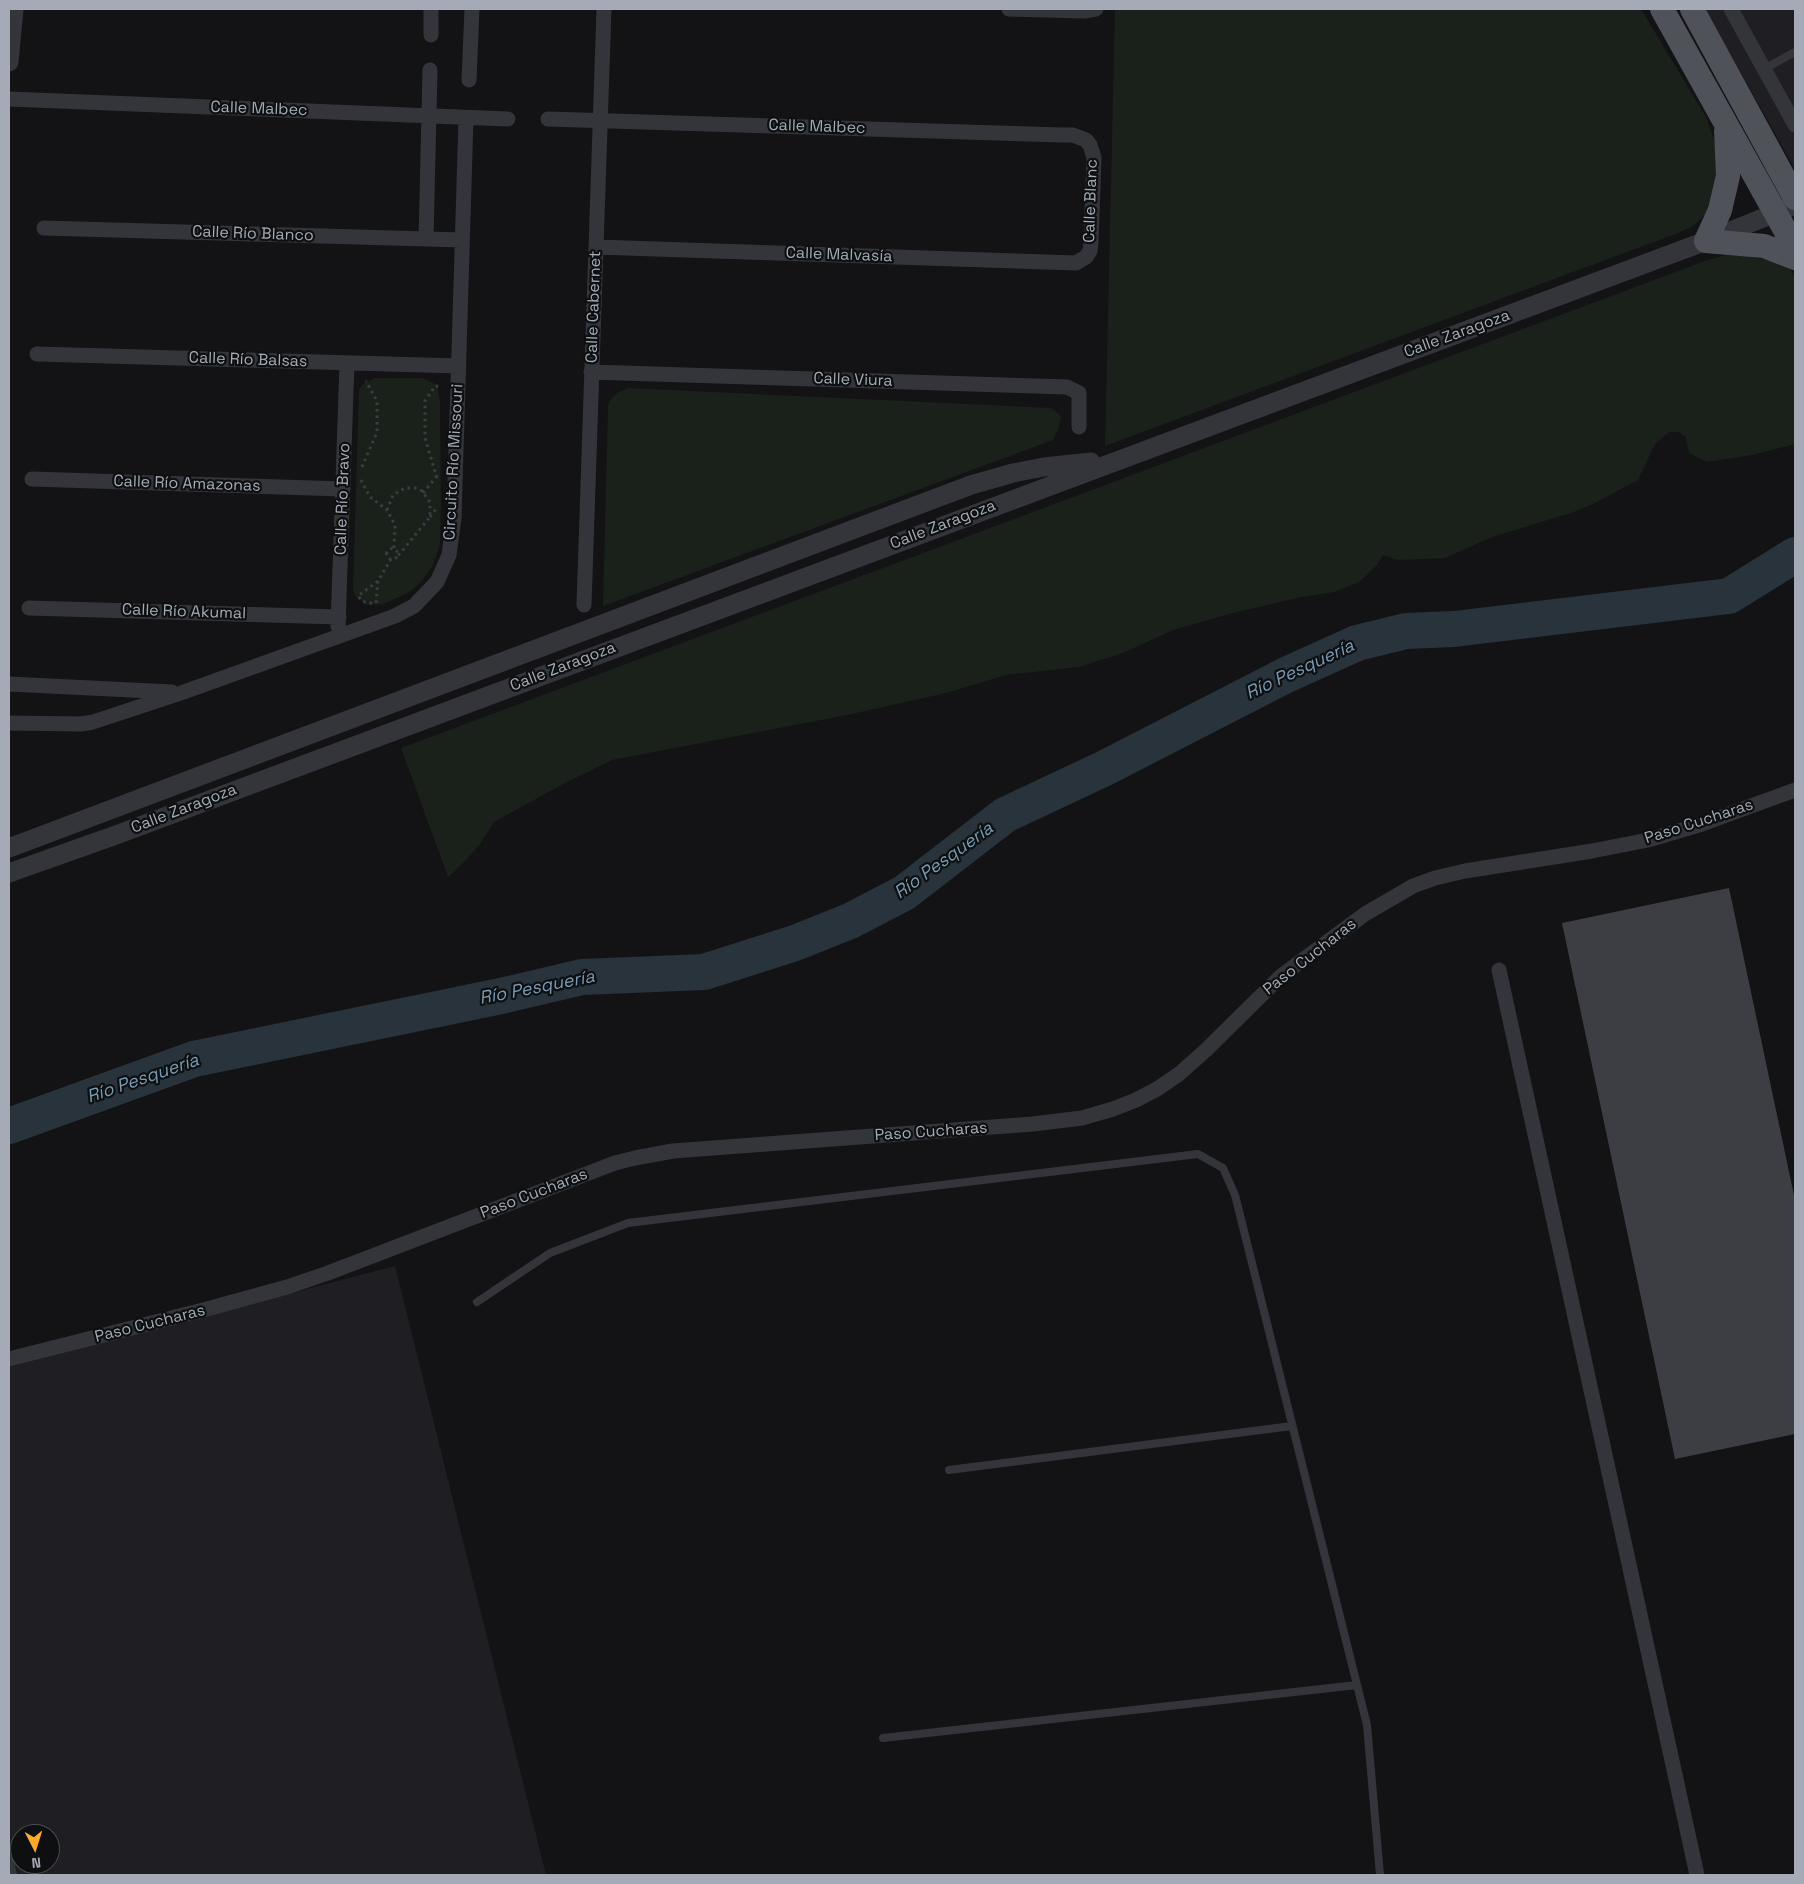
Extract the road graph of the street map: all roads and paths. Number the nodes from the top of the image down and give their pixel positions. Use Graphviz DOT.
graph roads {
  1 [pos="14,9"];
  2 [pos="431,9"];
  3 [pos="472,9"];
  4 [pos="604,9"];
  5 [pos="1009,9"];
  6 [pos="1096,9"];
  7 [pos="1662,9"];
  8 [pos="1692,9"];
  9 [pos="1735,10"];
  10 [pos="431,35"];
  11 [pos="1795,52"];
  12 [pos="9,62"];
  13 [pos="1764,69"];
  14 [pos="430,70"];
  15 [pos="469,80"];
  16 [pos="9,99"];
  17 [pos="429,116"];
  18 [pos="466,118"];
  19 [pos="508,119"];
  20 [pos="548,119"];
  21 [pos="600,121"];
  22 [pos="1726,125"];
  23 [pos="1795,126"];
  24 [pos="1086,140"];
  25 [pos="1795,198"];
  26 [pos="1785,209"];
  27 [pos="44,228"];
  28 [pos="426,239"];
  29 [pos="462,240"];
  30 [pos="1706,241"];
  31 [pos="596,247"];
  32 [pos="1795,248"];
  33 [pos="1795,258"];
  34 [pos="1082,261"];
  35 [pos="37,354"];
  36 [pos="347,363"];
  37 [pos="459,366"];
  38 [pos="592,372"];
  39 [pos="366,382"];
  40 [pos="458,388"];
  41 [pos="1079,426"];
  42 [pos="1117,460"];
  43 [pos="436,476"];
  44 [pos="32,480"];
  45 [pos="440,483"];
  46 [pos="343,489"];
  47 [pos="424,493"];
  48 [pos="439,505"];
  49 [pos="387,510"];
  50 [pos="430,517"];
  51 [pos="394,549"];
  52 [pos="396,557"];
  53 [pos="391,558"];
  54 [pos="378,581"];
  55 [pos="584,605"];
  56 [pos="29,608"];
  57 [pos="339,618"];
  58 [pos="572,635"];
  59 [pos="338,636"];
  60 [pos="582,660"];
  61 [pos="9,684"];
  62 [pos="181,693"];
  63 [pos="9,723"];
  64 [pos="1795,790"];
  65 [pos="10,847"];
  66 [pos="9,873"];
  67 [pos="1499,970"];
  68 [pos="477,1302"];
  69 [pos="9,1359"];
  70 [pos="1292,1426"];
  71 [pos="948,1470"];
  72 [pos="1357,1685"];
  73 [pos="882,1738"];
  74 [pos="9,1858"];
  75 [pos="13,1875"];
  76 [pos="1380,1875"];
  77 [pos="1697,1875"];
  1 -- 12 [label="street"];
  2 -- 10 [label="street"];
  3 -- 15 [label="street"];
  4 -- 21 [label="street, Calle Cabernet"];
  5 -- 6 [label="street"];
  7 -- 22 [label="main road"];
  8 -- 25 [label="main road"];
  9 -- 13 [label="street"];
  11 -- 13 [label="lane"];
  13 -- 23 [label="street"];
  14 -- 17 [label="street"];
  16 -- 17 [label="street, Calle Malbec"];
  17 -- 18 [label="street, Calle Malbec"];
  17 -- 28 [label="street"];
  18 -- 19 [label="street, Calle Malbec"];
  18 -- 29 [label="street, Circuito Río Missouri"];
  20 -- 21 [label="street, Calle Malbec"];
  21 -- 24 [label="street, Calle Malbec"];
  21 -- 31 [label="street, Calle Cabernet"];
  22 -- 26 [label="main road"];
  22 -- 30 [label="main road"];
  24 -- 34 [label="street, Calle Blanc"];
  26 -- 30 [label="street, Calle Zaragoza"];
  26 -- 32 [label="main road"];
  27 -- 28 [label="street, Calle Río Blanco"];
  28 -- 29 [label="street, Calle Río Blanco"];
  29 -- 37 [label="street, Circuito Río Missouri"];
  30 -- 33 [label="main road"];
  30 -- 42 [label="street, Calle Zaragoza"];
  31 -- 34 [label="street, Calle Malvasía"];
  31 -- 38 [label="street, Calle Cabernet"];
  35 -- 36 [label="street, Calle Río Balsas"];
  36 -- 37 [label="street, Calle Río Balsas"];
  36 -- 46 [label="street, Calle Río Bravo"];
  37 -- 40 [label="street, Circuito Río Missouri"];
  38 -- 41 [label="street, Calle Viura"];
  38 -- 55 [label="street, Calle Cabernet"];
  39 -- 49 [label="path"];
  40 -- 43 [label="path"];
  40 -- 59 [label="street, Circuito Río Missouri"];
  42 -- 58 [label="street, Calle Zaragoza"];
  42 -- 60 [label="street, Calle Zaragoza"];
  43 -- 45 [label="path"];
  43 -- 47 [label="path"];
  44 -- 46 [label="street, Calle Río Amazonas"];
  46 -- 57 [label="street, Calle Río Bravo"];
  47 -- 49 [label="path"];
  47 -- 50 [label="path"];
  48 -- 50 [label="path"];
  49 -- 51 [label="path"];
  50 -- 52 [label="path"];
  51 -- 52 [label="path"];
  51 -- 53 [label="path"];
  52 -- 53 [label="path"];
  53 -- 54 [label="path"];
  54 -- 54 [label="path"];
  56 -- 57 [label="street, Calle Río Akumal"];
  57 -- 59 [label="street, Calle Río Bravo"];
  58 -- 60 [label="street"];
  58 -- 65 [label="street, Calle Zaragoza"];
  59 -- 62 [label="street, Circuito Río Missouri"];
  60 -- 66 [label="street, Calle Zaragoza"];
  61 -- 62 [label="street, Circuito Río Missouri"];
  62 -- 63 [label="street, Circuito Río Missouri"];
  64 -- 69 [label="street, Paso Cucharas"];
  67 -- 77 [label="street"];
  68 -- 70 [label="lane"];
  70 -- 71 [label="lane"];
  70 -- 72 [label="lane"];
  72 -- 73 [label="lane"];
  72 -- 76 [label="lane"];
  74 -- 75 [label="lane"];
}
